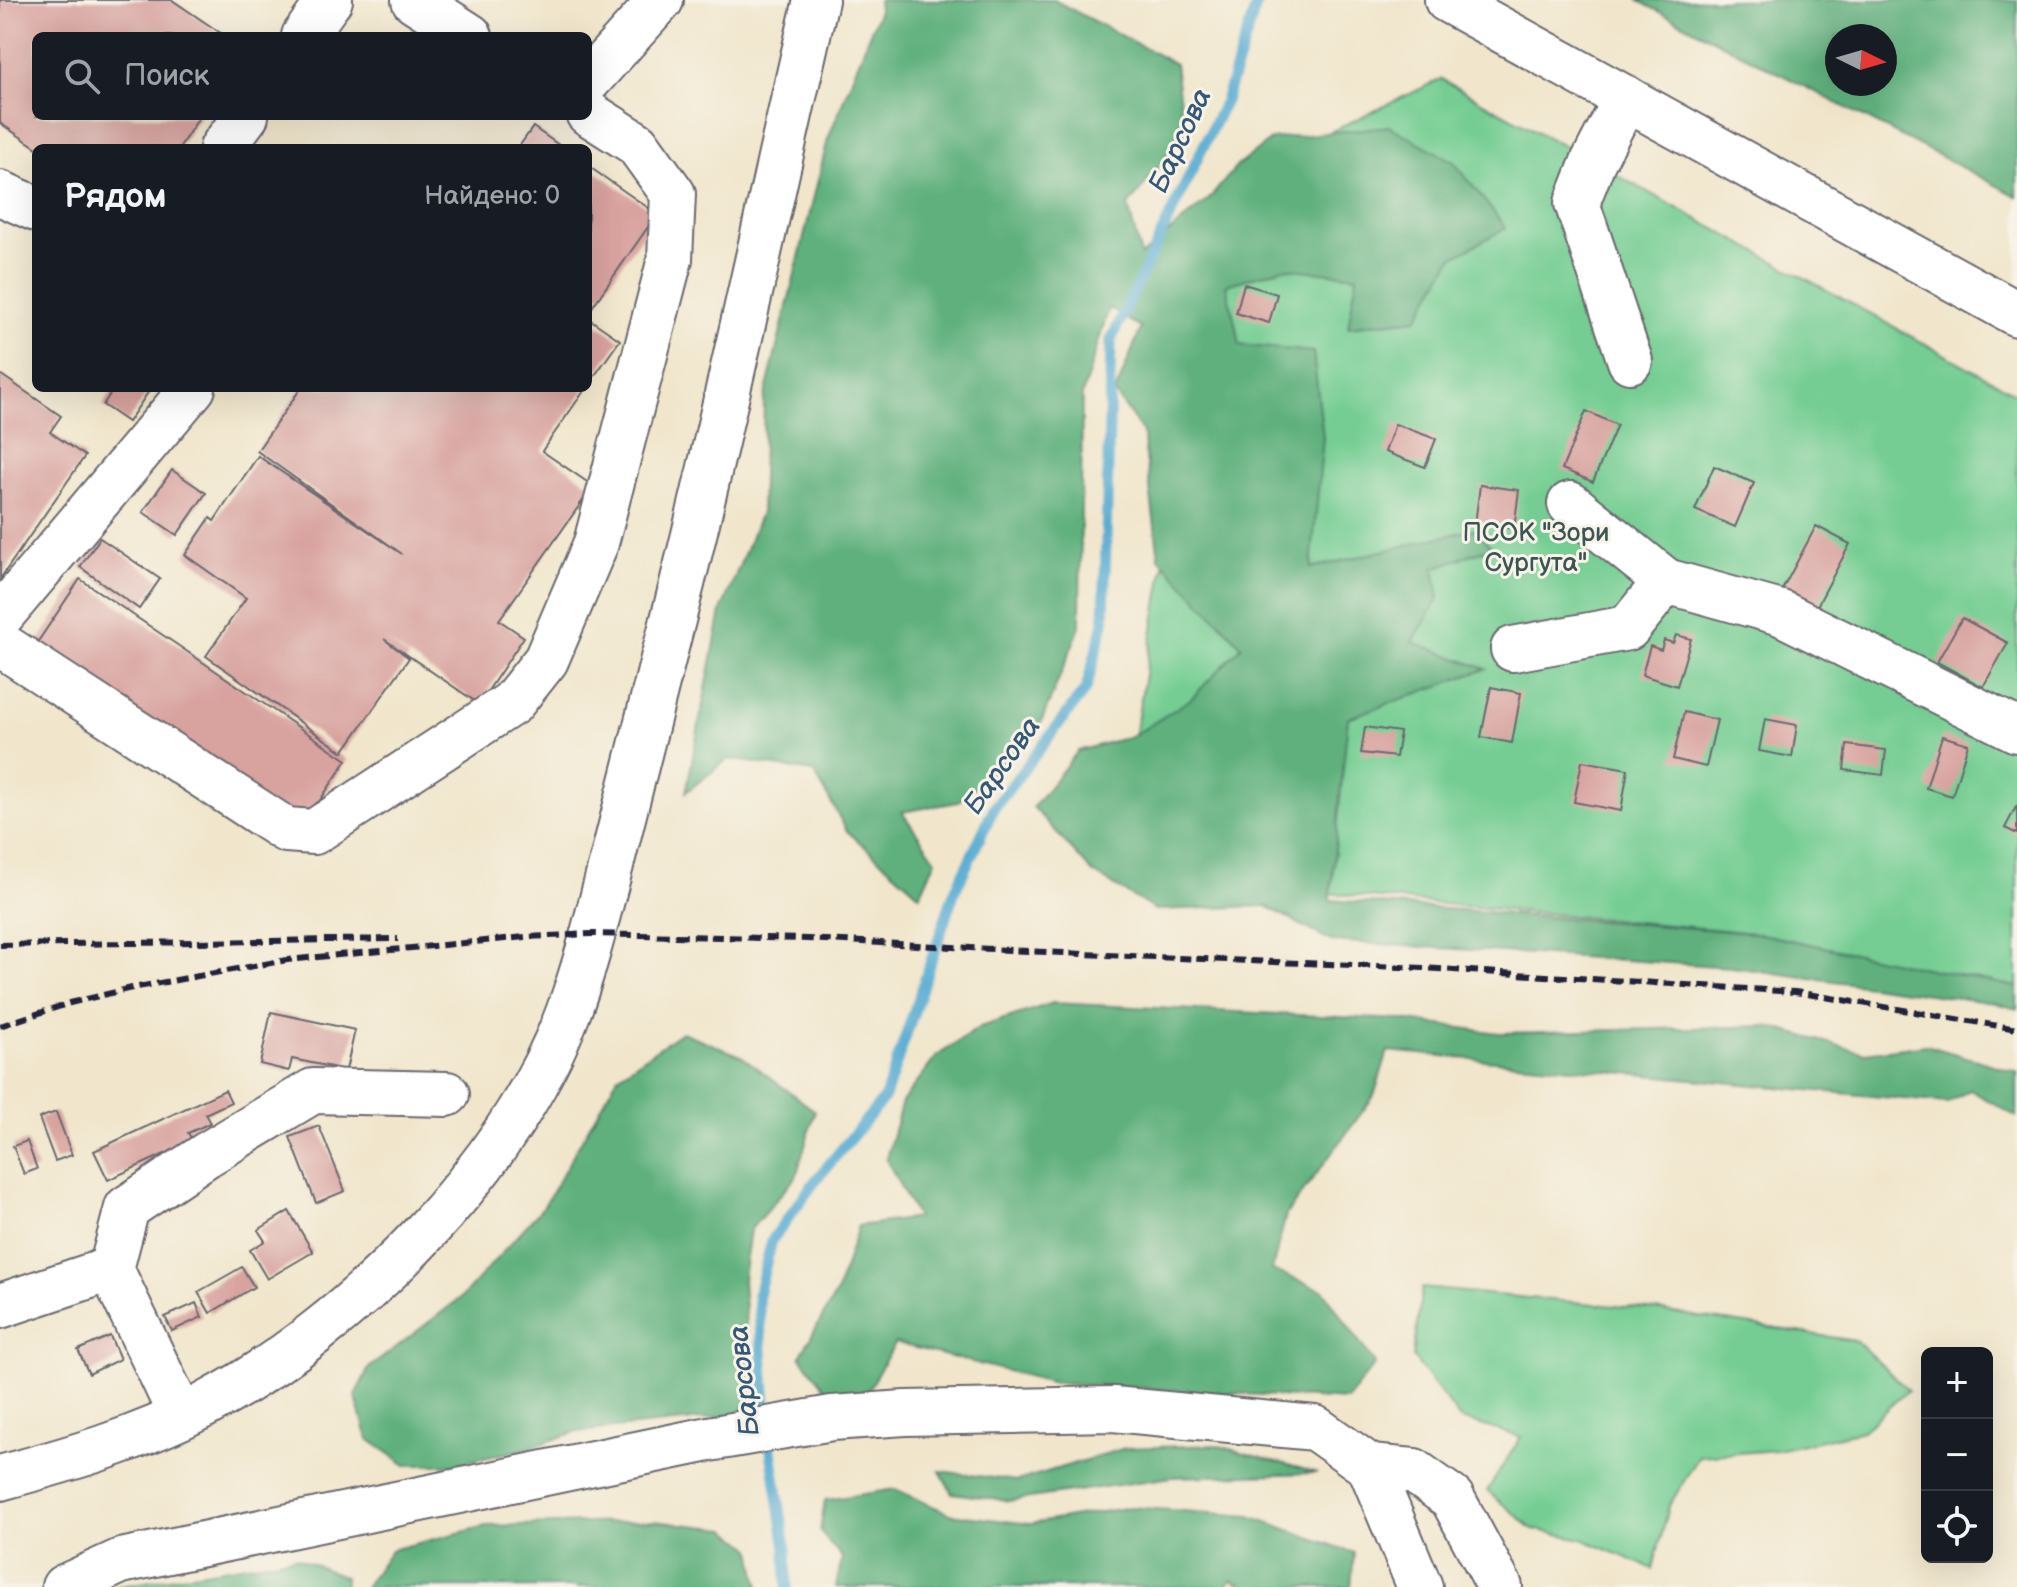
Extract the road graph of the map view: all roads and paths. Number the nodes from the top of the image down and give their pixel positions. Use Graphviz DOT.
graph roads {
  1 [pos="414,0"];
  2 [pos="661,0"];
  3 [pos="816,0"];
  4 [pos="1447,0"];
  5 [pos="464,32"];
  6 [pos="592,77"];
  7 [pos="1626,98"];
  8 [pos="592,116"];
  9 [pos="243,120"];
  10 [pos="225,144"];
  11 [pos="0,193"];
  12 [pos="32,207"];
  13 [pos="2017,314"];
  14 [pos="1630,361"];
  15 [pos="190,392"];
  16 [pos="1570,504"];
  17 [pos="1666,581"];
  18 [pos="0,617"];
  19 [pos="0,644"];
  20 [pos="1513,649"];
  21 [pos="2017,730"];
  22 [pos="447,1094"];
  23 [pos="111,1269"];
  24 [pos="0,1306"];
  25 [pos="181,1416"];
  26 [pos="1370,1467"];
  27 [pos="0,1478"];
  28 [pos="64,1587"];
  29 [pos="1420,1587"];
  30 [pos="1500,1587"];
  1 -- 5 [label="street"];
  2 -- 6 [label="street"];
  3 -- 25 [label="street"];
  4 -- 7 [label="street"];
  7 -- 13 [label="street"];
  7 -- 14 [label="street"];
  8 -- 19 [label="street"];
  9 -- 10 [label="street"];
  11 -- 12 [label="street"];
  15 -- 18 [label="street"];
  16 -- 17 [label="street"];
  17 -- 20 [label="street"];
  17 -- 21 [label="street"];
  22 -- 23 [label="street"];
  23 -- 24 [label="street"];
  23 -- 25 [label="street"];
  25 -- 27 [label="street"];
  26 -- 28 [label="street"];
  26 -- 29 [label="street"];
  26 -- 30 [label="street"];
}
